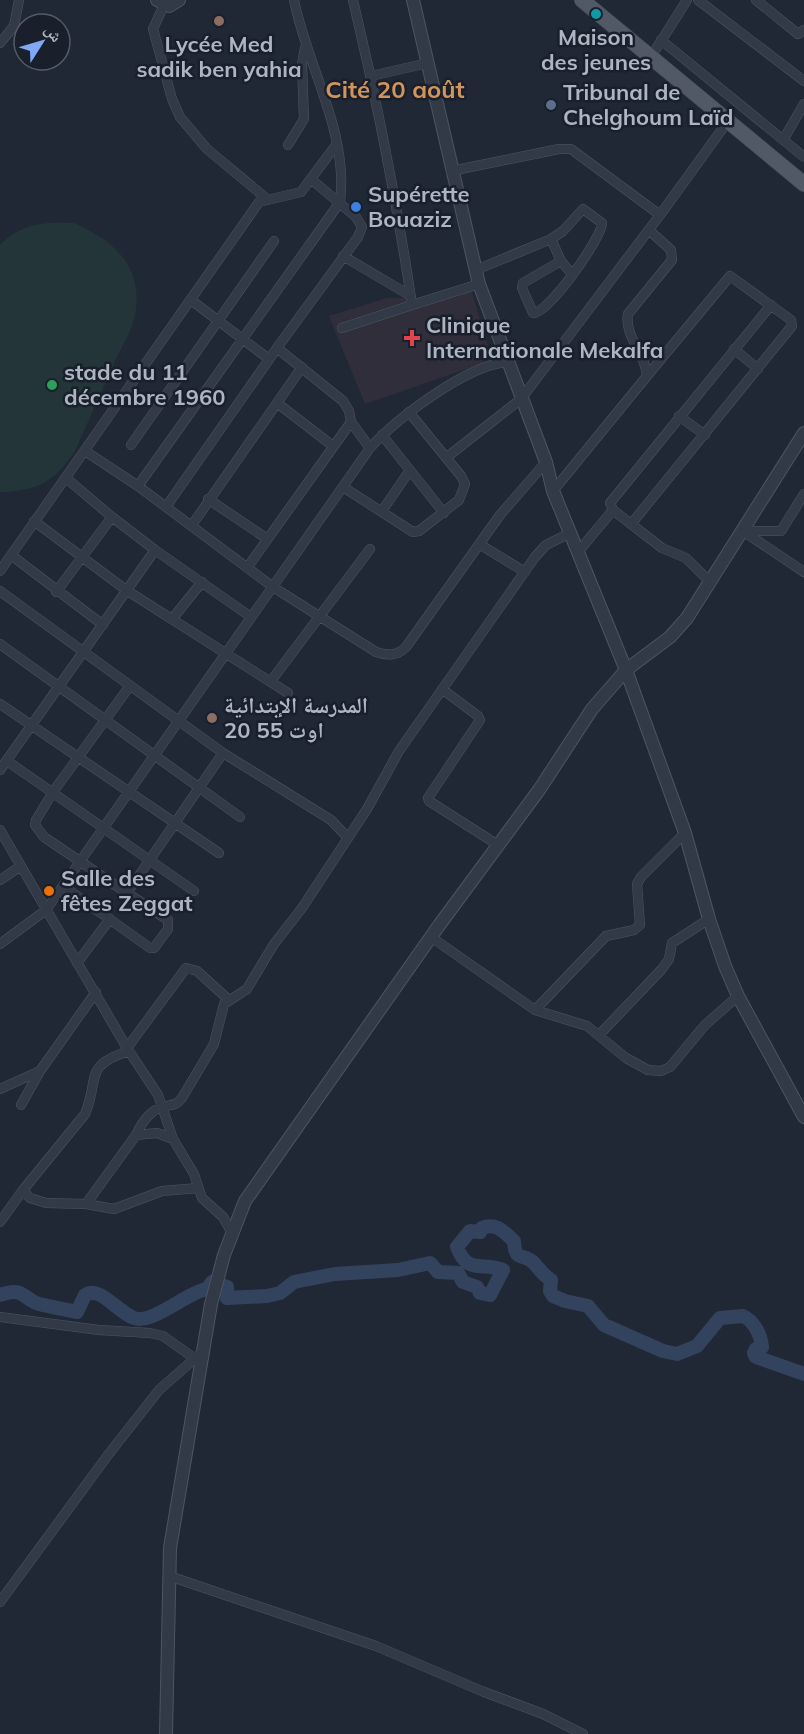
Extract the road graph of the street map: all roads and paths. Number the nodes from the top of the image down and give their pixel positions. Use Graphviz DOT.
graph roads {
  1 [pos="19,0"];
  2 [pos="178,0"];
  3 [pos="294,0"];
  4 [pos="353,0"];
  5 [pos="413,0"];
  6 [pos="582,0"];
  7 [pos="687,0"];
  8 [pos="698,0"];
  9 [pos="756,0"];
  10 [pos="160,3"];
  11 [pos="804,30"];
  12 [pos="661,40"];
  13 [pos="0,43"];
  14 [pos="305,46"];
  15 [pos="651,57"];
  16 [pos="428,63"];
  17 [pos="371,76"];
  18 [pos="804,81"];
  19 [pos="804,104"];
  20 [pos="728,121"];
  21 [pos="783,140"];
  22 [pos="288,145"];
  23 [pos="336,145"];
  24 [pos="804,157"];
  25 [pos="451,171"];
  26 [pos="312,180"];
  27 [pos="804,184"];
  28 [pos="267,199"];
  29 [pos="340,201"];
  30 [pos="660,215"];
  31 [pos="650,231"];
  32 [pos="551,239"];
  33 [pos="273,241"];
  34 [pos="343,256"];
  35 [pos="561,261"];
  36 [pos="476,270"];
  37 [pos="572,274"];
  38 [pos="478,284"];
  39 [pos="190,300"];
  40 [pos="412,300"];
  41 [pos="771,305"];
  42 [pos="217,320"];
  43 [pos="342,328"];
  44 [pos="242,338"];
  45 [pos="277,348"];
  46 [pos="734,349"];
  47 [pos="269,359"];
  48 [pos="507,362"];
  49 [pos="302,367"];
  50 [pos="758,369"];
  51 [pos="647,376"];
  52 [pos="521,399"];
  53 [pos="277,403"];
  54 [pos="409,412"];
  55 [pos="680,416"];
  56 [pos="351,422"];
  57 [pos="804,433"];
  58 [pos="382,435"];
  59 [pos="705,435"];
  60 [pos="130,445"];
  61 [pos="333,446"];
  62 [pos="370,448"];
  63 [pos="85,450"];
  64 [pos="447,457"];
  65 [pos="546,462"];
  66 [pos="410,470"];
  67 [pos="66,478"];
  68 [pos="138,486"];
  69 [pos="343,487"];
  70 [pos="553,491"];
  71 [pos="804,494"];
  72 [pos="208,500"];
  73 [pos="166,507"];
  74 [pos="613,510"];
  75 [pos="382,511"];
  76 [pos="444,513"];
  77 [pos="112,517"];
  78 [pos="34,520"];
  79 [pos="632,523"];
  80 [pos="192,525"];
  81 [pos="742,531"];
  82 [pos="570,533"];
  83 [pos="266,538"];
  84 [pos="479,544"];
  85 [pos="370,549"];
  86 [pos="155,550"];
  87 [pos="578,552"];
  88 [pos="11,555"];
  89 [pos="82,557"];
  90 [pos="247,568"];
  91 [pos="0,571"];
  92 [pos="525,572"];
  93 [pos="804,572"];
  94 [pos="202,582"];
  95 [pos="710,582"];
  96 [pos="273,587"];
  97 [pos="126,590"];
  98 [pos="0,591"];
  99 [pos="56,592"];
  100 [pos="251,616"];
  101 [pos="319,617"];
  102 [pos="171,619"];
  103 [pos="103,625"];
  104 [pos="0,644"];
  105 [pos="83,653"];
  106 [pos="224,653"];
  107 [pos="626,670"];
  108 [pos="272,681"];
  109 [pos="57,686"];
  110 [pos="129,687"];
  111 [pos="442,689"];
  112 [pos="288,693"];
  113 [pos="0,704"];
  114 [pos="104,719"];
  115 [pos="178,721"];
  116 [pos="32,726"];
  117 [pos="222,753"];
  118 [pos="154,756"];
  119 [pos="78,758"];
  120 [pos="7,761"];
  121 [pos="0,770"];
  122 [pos="198,788"];
  123 [pos="129,791"];
  124 [pos="52,792"];
  125 [pos="240,817"];
  126 [pos="176,823"];
  127 [pos="102,829"];
  128 [pos="685,833"];
  129 [pos="1,834"];
  130 [pos="348,838"];
  131 [pos="498,845"];
  132 [pos="219,853"];
  133 [pos="150,859"];
  134 [pos="80,862"];
  135 [pos="21,866"];
  136 [pos="0,880"];
  137 [pos="63,886"];
  138 [pos="194,891"];
  139 [pos="127,893"];
  140 [pos="46,910"];
  141 [pos="110,919"];
  142 [pos="709,919"];
  143 [pos="431,937"];
  144 [pos="0,944"];
  145 [pos="77,963"];
  146 [pos="96,992"];
  147 [pos="738,996"];
  148 [pos="229,1000"];
  149 [pos="535,1010"];
  150 [pos="600,1035"];
  151 [pos="128,1050"];
  152 [pos="40,1071"];
  153 [pos="0,1089"];
  154 [pos="21,1105"];
  155 [pos="162,1107"];
  156 [pos="804,1117"];
  157 [pos="136,1135"];
  158 [pos="173,1139"];
  159 [pos="198,1188"];
  160 [pos="23,1190"];
  161 [pos="86,1204"];
  162 [pos="0,1222"];
  163 [pos="232,1233"];
  164 [pos="0,1317"];
  165 [pos="198,1356"];
  166 [pos="169,1576"];
  167 [pos="0,1602"];
  168 [pos="166,1734"];
  169 [pos="583,1734"];
  1 -- 13 [label="street"];
  2 -- 10 [label="street"];
  3 -- 14 [label="street"];
  4 -- 17 [label="street"];
  5 -- 16 [label="street"];
  6 -- 15 [label="main road"];
  7 -- 12 [label="street"];
  8 -- 18 [label="street"];
  9 -- 11 [label="street"];
  10 -- 28 [label="street"];
  12 -- 15 [label="street"];
  12 -- 21 [label="street"];
  14 -- 22 [label="street"];
  14 -- 23 [label="street"];
  15 -- 20 [label="main road"];
  16 -- 17 [label="street"];
  16 -- 25 [label="street"];
  17 -- 40 [label="street"];
  19 -- 21 [label="street"];
  20 -- 27 [label="main road"];
  20 -- 30 [label="street"];
  21 -- 24 [label="street"];
  23 -- 26 [label="street"];
  23 -- 29 [label="street"];
  25 -- 30 [label="street"];
  25 -- 36 [label="street"];
  26 -- 28 [label="street"];
  26 -- 29 [label="street"];
  28 -- 39 [label="street"];
  29 -- 34 [label="street"];
  29 -- 44 [label="street"];
  30 -- 31 [label="street"];
  31 -- 51 [label="street"];
  31 -- 52 [label="street"];
  32 -- 35 [label="street"];
  32 -- 36 [label="street"];
  32 -- 37 [label="street"];
  33 -- 42 [label="street"];
  34 -- 40 [label="street"];
  34 -- 45 [label="street"];
  35 -- 37 [label="street"];
  35 -- 37 [label="street"];
  36 -- 38 [label="street"];
  38 -- 40 [label="street"];
  38 -- 48 [label="street"];
  39 -- 42 [label="street"];
  39 -- 63 [label="street"];
  40 -- 43 [label="street"];
  41 -- 46 [label="street"];
  41 -- 50 [label="street"];
  41 -- 51 [label="street"];
  42 -- 44 [label="street"];
  42 -- 60 [label="street"];
  44 -- 47 [label="street"];
  44 -- 68 [label="street"];
  45 -- 47 [label="street"];
  45 -- 49 [label="street"];
  46 -- 50 [label="street"];
  46 -- 55 [label="street"];
  47 -- 73 [label="street"];
  48 -- 52 [label="street"];
  48 -- 54 [label="street"];
  49 -- 53 [label="street"];
  49 -- 56 [label="street"];
  50 -- 59 [label="street"];
  51 -- 70 [label="street"];
  52 -- 64 [label="street"];
  52 -- 65 [label="street"];
  53 -- 61 [label="street"];
  53 -- 72 [label="street"];
  54 -- 58 [label="street"];
  54 -- 64 [label="street"];
  55 -- 59 [label="street"];
  55 -- 74 [label="street"];
  56 -- 61 [label="street"];
  56 -- 62 [label="street"];
  57 -- 81 [label="street"];
  58 -- 62 [label="street"];
  58 -- 66 [label="street"];
  59 -- 79 [label="street"];
  61 -- 83 [label="street"];
  62 -- 69 [label="street"];
  63 -- 67 [label="street"];
  63 -- 68 [label="street"];
  64 -- 76 [label="street"];
  65 -- 70 [label="street"];
  65 -- 84 [label="street"];
  66 -- 75 [label="street"];
  66 -- 76 [label="street"];
  67 -- 77 [label="street"];
  67 -- 78 [label="street"];
  68 -- 73 [label="street"];
  69 -- 75 [label="street"];
  69 -- 96 [label="street"];
  70 -- 82 [label="street"];
  71 -- 81 [label="street"];
  72 -- 80 [label="street"];
  72 -- 83 [label="street"];
  73 -- 80 [label="street"];
  74 -- 79 [label="street"];
  74 -- 87 [label="street"];
  75 -- 76 [label="street"];
  77 -- 86 [label="street"];
  77 -- 89 [label="street"];
  78 -- 88 [label="street"];
  78 -- 89 [label="street"];
  79 -- 95 [label="street"];
  80 -- 90 [label="street"];
  81 -- 93 [label="street"];
  81 -- 95 [label="street"];
  82 -- 87 [label="street"];
  82 -- 92 [label="street"];
  83 -- 90 [label="street"];
  84 -- 92 [label="street"];
  84 -- 101 [label="street"];
  85 -- 101 [label="street"];
  86 -- 94 [label="street"];
  86 -- 97 [label="street"];
  87 -- 107 [label="street"];
  88 -- 91 [label="street"];
  88 -- 99 [label="street"];
  89 -- 97 [label="street"];
  89 -- 99 [label="street"];
  90 -- 96 [label="street"];
  92 -- 111 [label="street"];
  94 -- 100 [label="street"];
  94 -- 102 [label="street"];
  95 -- 107 [label="street"];
  96 -- 100 [label="street"];
  96 -- 101 [label="street"];
  97 -- 102 [label="street"];
  97 -- 103 [label="street"];
  98 -- 105 [label="street"];
  99 -- 103 [label="street"];
  100 -- 106 [label="street"];
  101 -- 108 [label="street"];
  102 -- 106 [label="street"];
  103 -- 105 [label="street"];
  104 -- 109 [label="street"];
  105 -- 109 [label="street"];
  105 -- 110 [label="street"];
  106 -- 108 [label="street"];
  106 -- 115 [label="street"];
  107 -- 128 [label="street"];
  107 -- 131 [label="street"];
  108 -- 112 [label="street"];
  109 -- 114 [label="street"];
  109 -- 116 [label="street"];
  110 -- 114 [label="street"];
  110 -- 115 [label="street"];
  111 -- 130 [label="street"];
  111 -- 131 [label="street"];
  113 -- 116 [label="street"];
  114 -- 118 [label="street"];
  114 -- 119 [label="street"];
  115 -- 117 [label="street"];
  115 -- 118 [label="street"];
  116 -- 119 [label="street"];
  116 -- 120 [label="street"];
  117 -- 122 [label="street"];
  117 -- 130 [label="street"];
  118 -- 122 [label="street"];
  118 -- 123 [label="street"];
  119 -- 123 [label="street"];
  119 -- 124 [label="street"];
  120 -- 121 [label="street"];
  120 -- 124 [label="street"];
  122 -- 125 [label="street"];
  122 -- 126 [label="street"];
  123 -- 126 [label="street"];
  123 -- 127 [label="street"];
  124 -- 127 [label="street"];
  124 -- 134 [label="street"];
  126 -- 132 [label="street"];
  126 -- 133 [label="street"];
  127 -- 133 [label="street"];
  127 -- 134 [label="street"];
  128 -- 142 [label="street"];
  128 -- 149 [label="street"];
  129 -- 135 [label="street"];
  130 -- 148 [label="street"];
  131 -- 143 [label="street"];
  133 -- 138 [label="street"];
  133 -- 139 [label="street"];
  134 -- 137 [label="street"];
  134 -- 139 [label="street"];
  135 -- 136 [label="street"];
  135 -- 140 [label="street"];
  137 -- 140 [label="street"];
  137 -- 141 [label="street"];
  139 -- 141 [label="street"];
  140 -- 144 [label="street"];
  140 -- 145 [label="street"];
  141 -- 145 [label="street"];
  142 -- 147 [label="street"];
  142 -- 150 [label="street"];
  143 -- 149 [label="street"];
  143 -- 163 [label="street"];
  145 -- 146 [label="street"];
  146 -- 151 [label="street"];
  146 -- 152 [label="street"];
  147 -- 150 [label="street"];
  147 -- 156 [label="street"];
  148 -- 151 [label="street"];
  148 -- 155 [label="street"];
  149 -- 150 [label="street"];
  151 -- 155 [label="street"];
  151 -- 160 [label="street"];
  152 -- 153 [label="street"];
  152 -- 154 [label="street"];
  155 -- 157 [label="street"];
  155 -- 158 [label="street"];
  157 -- 158 [label="street"];
  157 -- 161 [label="street"];
  158 -- 159 [label="street"];
  159 -- 161 [label="street"];
  159 -- 163 [label="street"];
  160 -- 161 [label="street"];
  160 -- 162 [label="street"];
  163 -- 165 [label="street"];
  164 -- 165 [label="street"];
  165 -- 166 [label="street"];
  165 -- 167 [label="street"];
  166 -- 168 [label="street"];
  166 -- 169 [label="street"];
}
